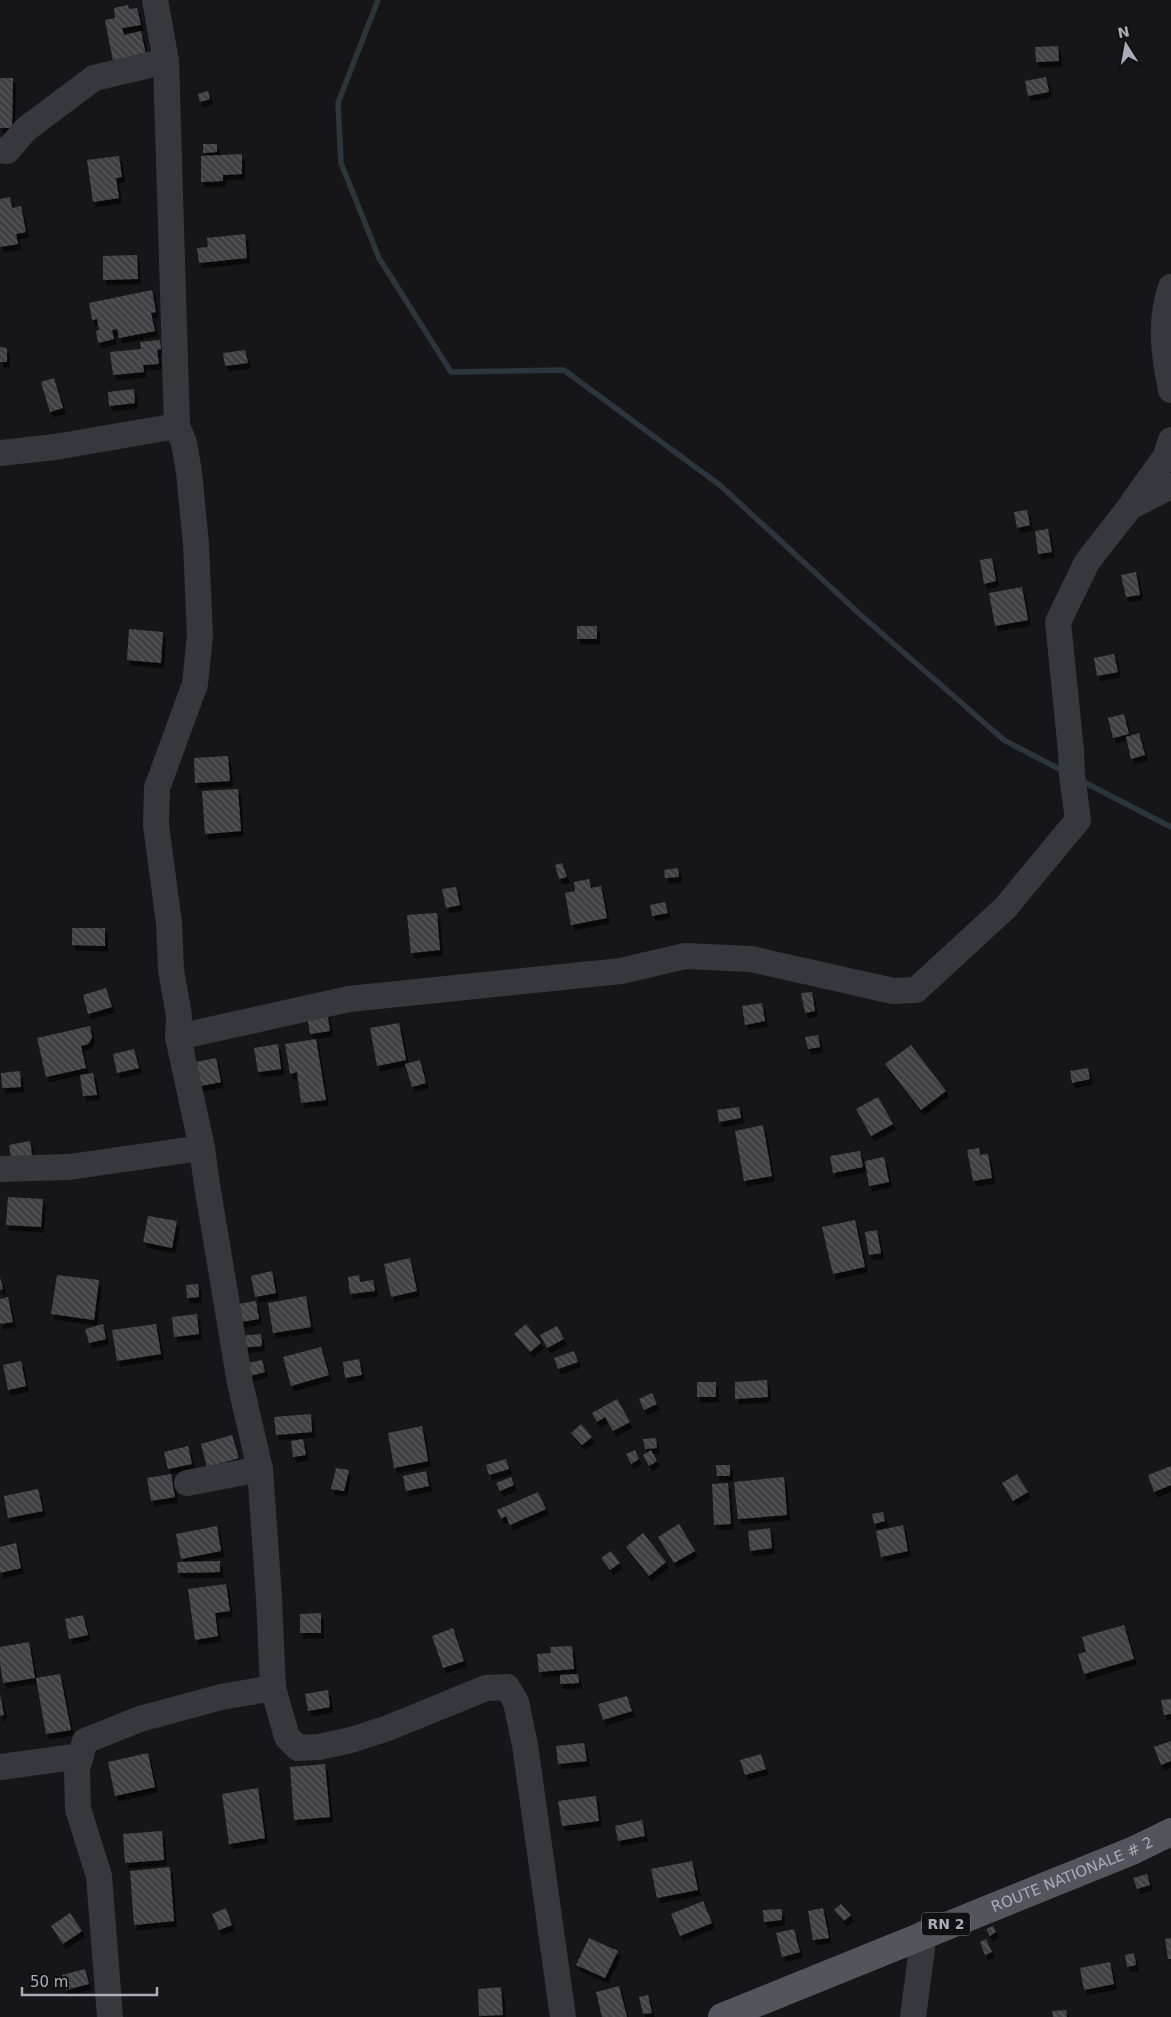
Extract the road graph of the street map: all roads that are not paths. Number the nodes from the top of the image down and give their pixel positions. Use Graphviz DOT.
graph roads {
  1 [pos="155,0"];
  2 [pos="166,61"];
  3 [pos="0,150"];
  4 [pos="1171,287"];
  5 [pos="1171,390"];
  6 [pos="177,426"];
  7 [pos="1171,440"];
  8 [pos="0,452"];
  9 [pos="1171,486"];
  10 [pos="1130,507"];
  11 [pos="178,1037"];
  12 [pos="202,1148"];
  13 [pos="0,1169"];
  14 [pos="260,1469"];
  15 [pos="187,1483"];
  16 [pos="273,1688"];
  17 [pos="81,1756"];
  18 [pos="0,1767"];
  19 [pos="1171,1832"];
  20 [pos="924,1933"];
  21 [pos="110,2017"];
  22 [pos="564,2017"];
  23 [pos="722,2017"];
  24 [pos="913,2017"];
  1 -- 2 [label="street"];
  2 -- 3 [label="street"];
  2 -- 6 [label="street"];
  4 -- 5 [label="street"];
  6 -- 8 [label="street"];
  6 -- 11 [label="street"];
  7 -- 10 [label="street"];
  9 -- 10 [label="street"];
  10 -- 11 [label="street"];
  11 -- 12 [label="street"];
  12 -- 13 [label="street"];
  12 -- 14 [label="street"];
  14 -- 15 [label="street"];
  14 -- 16 [label="street"];
  16 -- 17 [label="street"];
  16 -- 22 [label="street"];
  17 -- 18 [label="street"];
  17 -- 21 [label="street"];
  19 -- 20 [label="main road, ROUTE NATIONALE # 2 / RN 2"];
  20 -- 23 [label="main road, ROUTE NATIONALE # 2 / RN 2"];
  20 -- 24 [label="street"];
}
